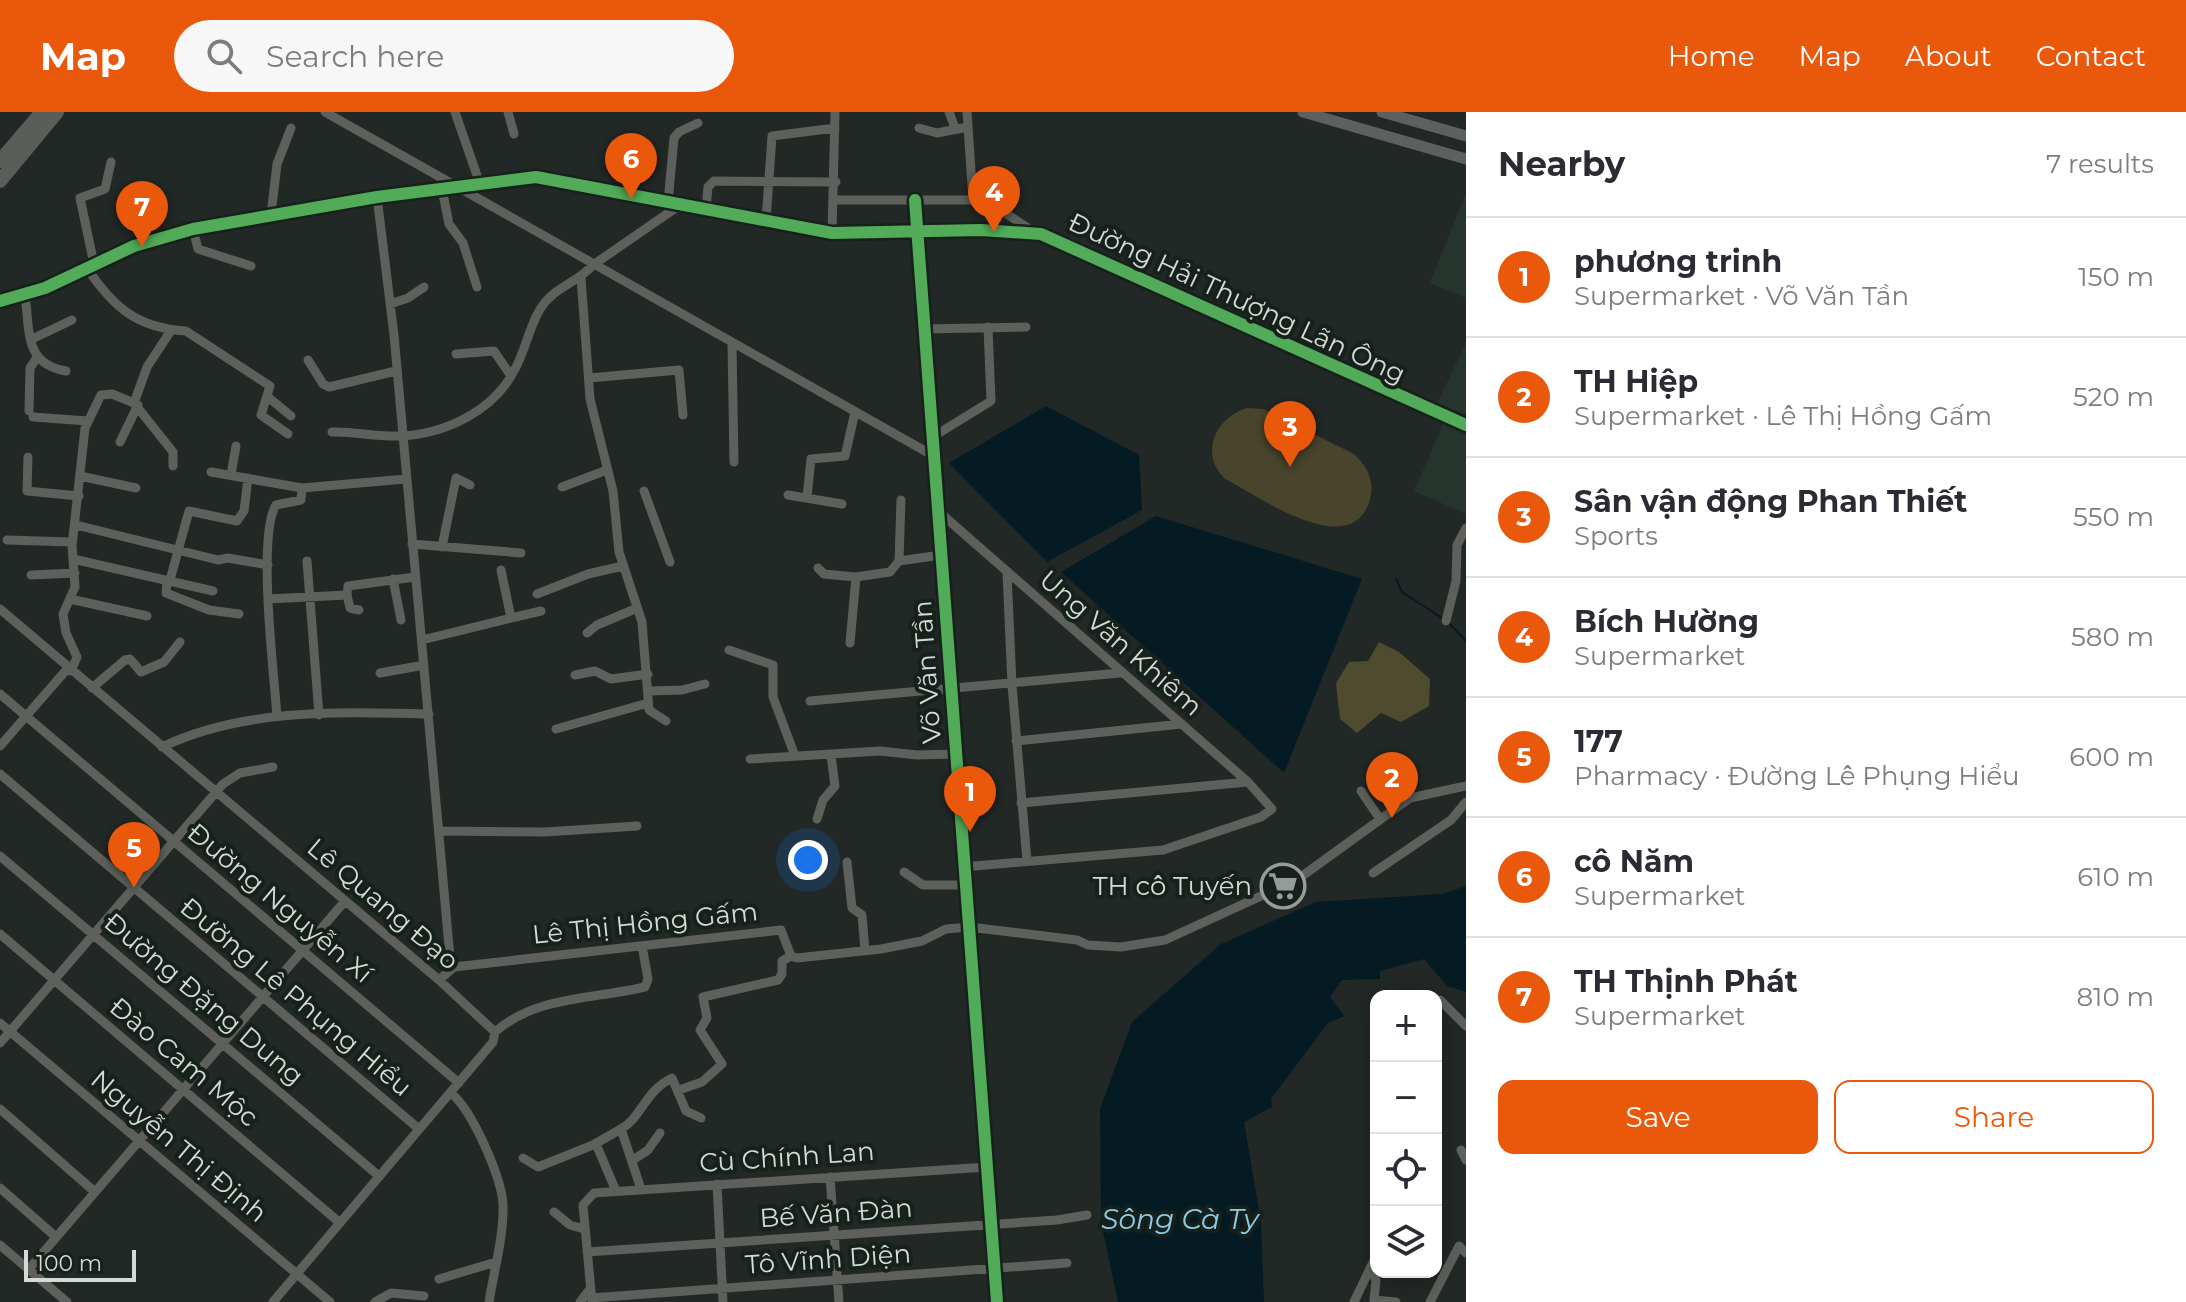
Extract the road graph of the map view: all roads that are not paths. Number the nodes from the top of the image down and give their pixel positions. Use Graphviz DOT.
graph roads {
  1 [pos="42,112"];
  2 [pos="57,112"];
  3 [pos="325,112"];
  4 [pos="455,112"];
  5 [pos="508,112"];
  6 [pos="835,112"];
  7 [pos="949,112"];
  8 [pos="967,112"];
  9 [pos="1303,112"];
  10 [pos="1382,112"];
  11 [pos="1404,118"];
  12 [pos="698,123"];
  13 [pos="968,127"];
  14 [pos="291,128"];
  15 [pos="835,128"];
  16 [pos="919,128"];
  17 [pos="955,128"];
  18 [pos="514,134"];
  19 [pos="1466,136"];
  20 [pos="1399,140"];
  21 [pos="1466,159"];
  22 [pos="0,161"];
  23 [pos="111,162"];
  24 [pos="0,181"];
  25 [pos="769,182"];
  26 [pos="836,182"];
  27 [pos="480,184"];
  28 [pos="458,187"];
  29 [pos="442,189"];
  30 [pos="377,197"];
  31 [pos="835,200"];
  32 [pos="915,200"];
  33 [pos="973,200"];
  34 [pos="668,202"];
  35 [pos="680,205"];
  36 [pos="706,209"];
  37 [pos="271,215"];
  38 [pos="766,221"];
  39 [pos="193,229"];
  40 [pos="916,231"];
  41 [pos="1034,232"];
  42 [pos="832,233"];
  43 [pos="593,265"];
  44 [pos="90,266"];
  45 [pos="251,266"];
  46 [pos="581,278"];
  47 [pos="424,287"];
  48 [pos="477,287"];
  49 [pos="25,295"];
  50 [pos="0,301"];
  51 [pos="390,304"];
  52 [pos="72,320"];
  53 [pos="988,327"];
  54 [pos="1026,327"];
  55 [pos="922,329"];
  56 [pos="170,332"];
  57 [pos="32,339"];
  58 [pos="732,344"];
  59 [pos="456,354"];
  60 [pos="36,359"];
  61 [pos="308,360"];
  62 [pos="66,371"];
  63 [pos="396,371"];
  64 [pos="511,376"];
  65 [pos="589,378"];
  66 [pos="268,397"];
  67 [pos="136,404"];
  68 [pos="855,412"];
  69 [pos="683,415"];
  70 [pos="291,416"];
  71 [pos="88,421"];
  72 [pos="1466,425"];
  73 [pos="332,432"];
  74 [pos="288,434"];
  75 [pos="401,436"];
  76 [pos="931,438"];
  77 [pos="120,442"];
  78 [pos="236,446"];
  79 [pos="932,455"];
  80 [pos="28,457"];
  81 [pos="734,462"];
  82 [pos="173,466"];
  83 [pos="607,470"];
  84 [pos="211,472"];
  85 [pos="231,475"];
  86 [pos="80,476"];
  87 [pos="248,478"];
  88 [pos="406,479"];
  89 [pos="470,485"];
  90 [pos="562,487"];
  91 [pos="136,488"];
  92 [pos="302,488"];
  93 [pos="644,491"];
  94 [pos="788,495"];
  95 [pos="79,496"];
  96 [pos="807,497"];
  97 [pos="901,500"];
  98 [pos="842,504"];
  99 [pos="939,512"];
  100 [pos="76,525"];
  101 [pos="1466,528"];
  102 [pos="7,540"];
  103 [pos="72,542"];
  104 [pos="412,544"];
  105 [pos="442,547"];
  106 [pos="179,548"];
  107 [pos="521,553"];
  108 [pos="941,555"];
  109 [pos="73,559"];
  110 [pos="307,561"];
  111 [pos="899,561"];
  112 [pos="670,562"];
  113 [pos="268,565"];
  114 [pos="623,566"];
  115 [pos="818,568"];
  116 [pos="501,570"];
  117 [pos="1462,570"];
  118 [pos="75,573"];
  119 [pos="1007,573"];
  120 [pos="31,575"];
  121 [pos="415,577"];
  122 [pos="856,577"];
  123 [pos="393,579"];
  124 [pos="169,580"];
  125 [pos="213,591"];
  126 [pos="537,594"];
  127 [pos="347,595"];
  128 [pos="308,597"];
  129 [pos="70,599"];
  130 [pos="268,599"];
  131 [pos="0,609"];
  132 [pos="635,609"];
  133 [pos="359,610"];
  134 [pos="541,611"];
  135 [pos="239,614"];
  136 [pos="147,616"];
  137 [pos="511,618"];
  138 [pos="401,620"];
  139 [pos="1446,621"];
  140 [pos="587,633"];
  141 [pos="422,640"];
  142 [pos="180,642"];
  143 [pos="850,643"];
  144 [pos="729,650"];
  145 [pos="424,665"];
  146 [pos="70,669"];
  147 [pos="380,673"];
  148 [pos="1120,673"];
  149 [pos="648,674"];
  150 [pos="575,675"];
  151 [pos="705,684"];
  152 [pos="1012,685"];
  153 [pos="92,688"];
  154 [pos="950,690"];
  155 [pos="648,691"];
  156 [pos="0,694"];
  157 [pos="810,701"];
  158 [pos="648,703"];
  159 [pos="429,714"];
  160 [pos="319,715"];
  161 [pos="26,716"];
  162 [pos="277,716"];
  163 [pos="666,721"];
  164 [pos="1182,724"];
  165 [pos="556,729"];
  166 [pos="1016,741"];
  167 [pos="0,746"];
  168 [pos="162,747"];
  169 [pos="954,754"];
  170 [pos="831,755"];
  171 [pos="795,756"];
  172 [pos="750,759"];
  173 [pos="273,767"];
  174 [pos="0,774"];
  175 [pos="1248,782"];
  176 [pos="1466,786"];
  177 [pos="217,790"];
  178 [pos="1361,791"];
  179 [pos="1466,802"];
  180 [pos="1021,803"];
  181 [pos="817,819"];
  182 [pos="1380,819"];
  183 [pos="637,826"];
  184 [pos="440,831"];
  185 [pos="172,840"];
  186 [pos="0,856"];
  187 [pos="1027,861"];
  188 [pos="847,862"];
  189 [pos="963,867"];
  190 [pos="904,872"];
  191 [pos="1373,873"];
  192 [pos="965,885"];
  193 [pos="131,887"];
  194 [pos="345,901"];
  195 [pos="969,927"];
  196 [pos="92,933"];
  197 [pos="0,934"];
  198 [pos="642,946"];
  199 [pos="303,950"];
  200 [pos="865,951"];
  201 [pos="791,956"];
  202 [pos="451,969"];
  203 [pos="52,980"];
  204 [pos="439,980"];
  205 [pos="263,997"];
  206 [pos="1442,1002"];
  207 [pos="0,1023"];
  208 [pos="1466,1026"];
  209 [pos="10,1031"];
  210 [pos="495,1032"];
  211 [pos="0,1043"];
  212 [pos="222,1044"];
  213 [pos="459,1083"];
  214 [pos="182,1090"];
  215 [pos="679,1090"];
  216 [pos="451,1093"];
  217 [pos="0,1109"];
  218 [pos="701,1118"];
  219 [pos="419,1129"];
  220 [pos="621,1129"];
  221 [pos="660,1133"];
  222 [pos="138,1142"];
  223 [pos="596,1144"];
  224 [pos="523,1158"];
  225 [pos="633,1160"];
  226 [pos="987,1167"];
  227 [pos="379,1176"];
  228 [pos="830,1177"];
  229 [pos="717,1184"];
  230 [pos="0,1188"];
  231 [pos="641,1189"];
  232 [pos="616,1191"];
  233 [pos="95,1192"];
  234 [pos="554,1212"];
  235 [pos="1087,1215"];
  236 [pos="339,1222"];
  237 [pos="991,1225"];
  238 [pos="584,1229"];
  239 [pos="835,1236"];
  240 [pos="56,1237"];
  241 [pos="719,1243"];
  242 [pos="0,1245"];
  243 [pos="587,1252"];
  244 [pos="1466,1253"];
  245 [pos="496,1262"];
  246 [pos="1067,1263"];
  247 [pos="1370,1268"];
  248 [pos="29,1269"];
  249 [pos="994,1270"];
  250 [pos="297,1273"];
  251 [pos="1375,1278"];
  252 [pos="439,1279"];
  253 [pos="838,1281"];
  254 [pos="722,1289"];
  255 [pos="424,1296"];
  256 [pos="591,1296"];
  257 [pos="67,1302"];
  258 [pos="273,1302"];
  259 [pos="330,1302"];
  260 [pos="375,1302"];
  261 [pos="489,1302"];
  262 [pos="580,1302"];
  263 [pos="723,1302"];
  264 [pos="839,1302"];
  265 [pos="997,1302"];
  266 [pos="1354,1302"];
  267 [pos="1396,1302"];
  268 [pos="1430,1302"];
  1 -- 22 [label="highway"];
  2 -- 24 [label="highway"];
  3 -- 28 [label="street"];
  4 -- 27 [label="street"];
  5 -- 18 [label="street"];
  6 -- 15 [label="street"];
  7 -- 17 [label="street"];
  8 -- 13 [label="street"];
  9 -- 20 [label="main road"];
  10 -- 11 [label="main road"];
  11 -- 19 [label="main road"];
  11 -- 20 [label="main road"];
  12 -- 34 [label="street"];
  13 -- 17 [label="street"];
  13 -- 33 [label="street"];
  14 -- 37 [label="street"];
  15 -- 25 [label="street"];
  15 -- 26 [label="street"];
  16 -- 17 [label="street"];
  20 -- 21 [label="main road"];
  23 -- 44 [label="street"];
  25 -- 26 [label="street"];
  25 -- 36 [label="street"];
  25 -- 38 [label="street"];
  26 -- 31 [label="street"];
  27 -- 28 [label="street, Đường Hải Thượng Lãn Ông"];
  27 -- 34 [label="street, Đường Hải Thượng Lãn Ông"];
  28 -- 29 [label="street, Đường Hải Thượng Lãn Ông"];
  28 -- 43 [label="street"];
  29 -- 30 [label="street, Đường Hải Thượng Lãn Ông"];
  29 -- 48 [label="street"];
  30 -- 37 [label="street, Đường Hải Thượng Lãn Ông"];
  30 -- 51 [label="street"];
  31 -- 32 [label="street"];
  31 -- 42 [label="street"];
  32 -- 33 [label="street"];
  32 -- 40 [label="street, Võ Văn Tần"];
  33 -- 41 [label="street"];
  34 -- 35 [label="street, Đường Hải Thượng Lãn Ông"];
  35 -- 36 [label="street, Đường Hải Thượng Lãn Ông"];
  35 -- 43 [label="street"];
  36 -- 38 [label="street, Đường Hải Thượng Lãn Ông"];
  37 -- 39 [label="street, Đường Hải Thượng Lãn Ông"];
  38 -- 42 [label="street, Đường Hải Thượng Lãn Ông"];
  39 -- 44 [label="street, Đường Hải Thượng Lãn Ông"];
  39 -- 45 [label="street"];
  40 -- 41 [label="street, Đường Hải Thượng Lãn Ông"];
  40 -- 42 [label="street, Đường Hải Thượng Lãn Ông"];
  40 -- 55 [label="street, Võ Văn Tần"];
  41 -- 72 [label="street, Đường Hải Thượng Lãn Ông"];
  43 -- 46 [label="street"];
  43 -- 58 [label="street"];
  44 -- 49 [label="street, Đường Hải Thượng Lãn Ông"];
  44 -- 56 [label="street"];
  46 -- 64 [label="street"];
  46 -- 65 [label="street"];
  47 -- 51 [label="street"];
  49 -- 50 [label="street, Đường Hải Thượng Lãn Ông"];
  49 -- 57 [label="street"];
  51 -- 63 [label="street"];
  52 -- 57 [label="street"];
  53 -- 54 [label="street"];
  53 -- 55 [label="street"];
  53 -- 76 [label="street"];
  55 -- 76 [label="street, Võ Văn Tần"];
  56 -- 66 [label="street"];
  56 -- 67 [label="street"];
  57 -- 60 [label="street"];
  58 -- 68 [label="street"];
  58 -- 81 [label="street"];
  59 -- 64 [label="street"];
  60 -- 62 [label="street"];
  60 -- 71 [label="street"];
  61 -- 63 [label="street"];
  63 -- 75 [label="street"];
  64 -- 75 [label="street"];
  65 -- 69 [label="street"];
  65 -- 83 [label="street"];
  66 -- 70 [label="street"];
  66 -- 74 [label="street"];
  67 -- 71 [label="street"];
  67 -- 77 [label="street"];
  67 -- 82 [label="street"];
  68 -- 79 [label="street"];
  68 -- 96 [label="street"];
  71 -- 86 [label="street"];
  73 -- 75 [label="street"];
  75 -- 88 [label="street"];
  76 -- 79 [label="street, Võ Văn Tần"];
  78 -- 85 [label="street"];
  79 -- 99 [label="street, Võ Văn Tần"];
  80 -- 95 [label="street"];
  83 -- 90 [label="street"];
  83 -- 114 [label="street"];
  84 -- 85 [label="street"];
  85 -- 87 [label="street"];
  86 -- 91 [label="street"];
  86 -- 95 [label="street"];
  87 -- 92 [label="street"];
  87 -- 106 [label="street"];
  88 -- 92 [label="street"];
  88 -- 104 [label="street"];
  89 -- 105 [label="street"];
  92 -- 113 [label="street"];
  93 -- 112 [label="street"];
  94 -- 96 [label="street"];
  95 -- 100 [label="street"];
  96 -- 98 [label="street"];
  97 -- 111 [label="street"];
  99 -- 108 [label="street, Võ Văn Tần"];
  99 -- 119 [label="street, Ung Văn Khiêm"];
  100 -- 103 [label="street"];
  100 -- 106 [label="street"];
  101 -- 117 [label="street"];
  102 -- 103 [label="street"];
  103 -- 109 [label="street"];
  104 -- 105 [label="street"];
  104 -- 121 [label="street"];
  105 -- 107 [label="street"];
  106 -- 113 [label="street"];
  106 -- 124 [label="street"];
  108 -- 111 [label="street"];
  108 -- 154 [label="street, Võ Văn Tần"];
  109 -- 118 [label="street"];
  109 -- 124 [label="street"];
  110 -- 128 [label="street"];
  111 -- 122 [label="street"];
  113 -- 130 [label="street"];
  114 -- 126 [label="street"];
  114 -- 132 [label="street"];
  115 -- 122 [label="street"];
  116 -- 137 [label="street"];
  117 -- 139 [label="street"];
  118 -- 120 [label="street"];
  118 -- 129 [label="street"];
  119 -- 148 [label="street, Ung Văn Khiêm"];
  119 -- 152 [label="street"];
  121 -- 123 [label="street"];
  121 -- 141 [label="street"];
  122 -- 143 [label="street"];
  123 -- 127 [label="street"];
  123 -- 138 [label="street"];
  124 -- 125 [label="street"];
  124 -- 135 [label="street"];
  127 -- 128 [label="street"];
  127 -- 133 [label="street"];
  128 -- 130 [label="street"];
  128 -- 160 [label="street"];
  129 -- 136 [label="street"];
  129 -- 146 [label="street"];
  130 -- 162 [label="street"];
  131 -- 146 [label="street, Lê Quang Đạo"];
  132 -- 140 [label="street"];
  132 -- 149 [label="street"];
  134 -- 137 [label="street"];
  137 -- 141 [label="street"];
  141 -- 145 [label="street"];
  142 -- 153 [label="street"];
  144 -- 171 [label="street"];
  145 -- 147 [label="street"];
  145 -- 159 [label="street"];
  146 -- 153 [label="street, Lê Quang Đạo"];
  146 -- 161 [label="street"];
  148 -- 152 [label="street"];
  148 -- 164 [label="street, Ung Văn Khiêm"];
  149 -- 150 [label="street"];
  149 -- 155 [label="street"];
  151 -- 155 [label="street"];
  152 -- 154 [label="street"];
  152 -- 166 [label="street"];
  153 -- 168 [label="street, Lê Quang Đạo"];
  154 -- 157 [label="street"];
  154 -- 169 [label="street, Võ Văn Tần"];
  155 -- 158 [label="street"];
  156 -- 161 [label="street, Đường Nguyễn Xí"];
  158 -- 163 [label="street"];
  158 -- 165 [label="street"];
  159 -- 160 [label="street"];
  159 -- 184 [label="street"];
  160 -- 162 [label="street"];
  161 -- 167 [label="street"];
  161 -- 185 [label="street, Đường Nguyễn Xí"];
  162 -- 168 [label="street"];
  164 -- 166 [label="street"];
  164 -- 175 [label="street, Ung Văn Khiêm"];
  166 -- 180 [label="street"];
  168 -- 177 [label="street, Lê Quang Đạo"];
  169 -- 170 [label="street"];
  169 -- 189 [label="street, Võ Văn Tần"];
  170 -- 171 [label="street"];
  170 -- 181 [label="street"];
  171 -- 172 [label="street"];
  173 -- 177 [label="street"];
  174 -- 193 [label="street, Đường Lê Phụng Hiểu"];
  175 -- 180 [label="street"];
  175 -- 187 [label="street, Ung Văn Khiêm"];
  176 -- 182 [label="street"];
  177 -- 185 [label="street"];
  177 -- 194 [label="street, Lê Quang Đạo"];
  178 -- 182 [label="street"];
  179 -- 191 [label="street"];
  180 -- 187 [label="street"];
  182 -- 195 [label="street"];
  183 -- 184 [label="street"];
  184 -- 202 [label="street"];
  185 -- 193 [label="street"];
  185 -- 199 [label="street, Đường Nguyễn Xí"];
  186 -- 196 [label="street, Đường Đặng Dung"];
  187 -- 189 [label="street"];
  188 -- 200 [label="street"];
  189 -- 192 [label="street, Võ Văn Tần"];
  190 -- 192 [label="street"];
  192 -- 195 [label="street, Võ Văn Tần"];
  193 -- 196 [label="street"];
  193 -- 205 [label="street, Đường Lê Phụng Hiểu"];
  194 -- 199 [label="street"];
  194 -- 204 [label="street, Lê Quang Đạo"];
  195 -- 200 [label="street"];
  195 -- 226 [label="street, Võ Văn Tần"];
  196 -- 203 [label="street"];
  196 -- 212 [label="street, Đường Đặng Dung"];
  197 -- 203 [label="street, Đào Cam Mộc"];
  198 -- 201 [label="street, Lê Thị Hồng Gấm"];
  198 -- 202 [label="street, Lê Thị Hồng Gấm"];
  198 -- 210 [label="street"];
  199 -- 205 [label="street"];
  199 -- 213 [label="street, Đường Nguyễn Xí"];
  200 -- 201 [label="street"];
  201 -- 215 [label="street"];
  202 -- 204 [label="street"];
  203 -- 209 [label="street"];
  203 -- 214 [label="street, Đào Cam Mộc"];
  204 -- 210 [label="street, Lê Quang Đạo"];
  205 -- 212 [label="street"];
  205 -- 219 [label="street, Đường Lê Phụng Hiểu"];
  206 -- 208 [label="street"];
  207 -- 209 [label="street, Nguyễn Thị Định"];
  209 -- 211 [label="street"];
  209 -- 222 [label="street, Nguyễn Thị Định"];
  210 -- 213 [label="street"];
  212 -- 214 [label="street"];
  212 -- 227 [label="street, Đường Đặng Dung"];
  213 -- 216 [label="street"];
  214 -- 222 [label="street"];
  214 -- 236 [label="street, Đào Cam Mộc"];
  215 -- 218 [label="street"];
  215 -- 220 [label="street"];
  216 -- 219 [label="street"];
  216 -- 245 [label="street"];
  217 -- 233 [label="street"];
  219 -- 227 [label="street"];
  220 -- 223 [label="street"];
  220 -- 225 [label="street"];
  221 -- 225 [label="street"];
  222 -- 233 [label="street"];
  222 -- 250 [label="street, Nguyễn Thị Định"];
  223 -- 224 [label="street"];
  223 -- 232 [label="street"];
  225 -- 231 [label="street"];
  226 -- 228 [label="street, Cù Chính Lan"];
  226 -- 237 [label="street, Võ Văn Tần"];
  227 -- 236 [label="street"];
  228 -- 229 [label="street, Cù Chính Lan"];
  228 -- 239 [label="street"];
  229 -- 231 [label="street, Cù Chính Lan"];
  229 -- 241 [label="street"];
  230 -- 240 [label="street"];
  231 -- 232 [label="street, Cù Chính Lan"];
  232 -- 238 [label="street, Cù Chính Lan"];
  233 -- 240 [label="street"];
  234 -- 238 [label="street"];
  235 -- 237 [label="street, Bế Văn Đàn"];
  236 -- 250 [label="street"];
  237 -- 239 [label="street, Bế Văn Đàn"];
  237 -- 249 [label="street, Võ Văn Tần"];
  238 -- 243 [label="street"];
  239 -- 241 [label="street, Bế Văn Đàn"];
  239 -- 253 [label="street"];
  240 -- 248 [label="street"];
  241 -- 243 [label="street, Bế Văn Đàn"];
  241 -- 254 [label="street"];
  242 -- 248 [label="street"];
  243 -- 256 [label="street"];
  244 -- 268 [label="street"];
  245 -- 252 [label="street"];
  245 -- 261 [label="street"];
  246 -- 249 [label="street, Tô Vĩnh Diện"];
  247 -- 266 [label="street"];
  248 -- 257 [label="street"];
  249 -- 253 [label="street, Tô Vĩnh Diện"];
  249 -- 265 [label="street, Võ Văn Tần"];
  250 -- 258 [label="street"];
  250 -- 259 [label="street, Nguyễn Thị Định"];
  251 -- 267 [label="street"];
  253 -- 254 [label="street, Tô Vĩnh Diện"];
  253 -- 264 [label="street"];
  254 -- 256 [label="street, Tô Vĩnh Diện"];
  254 -- 263 [label="street"];
  255 -- 260 [label="street"];
  256 -- 262 [label="street"];
}
